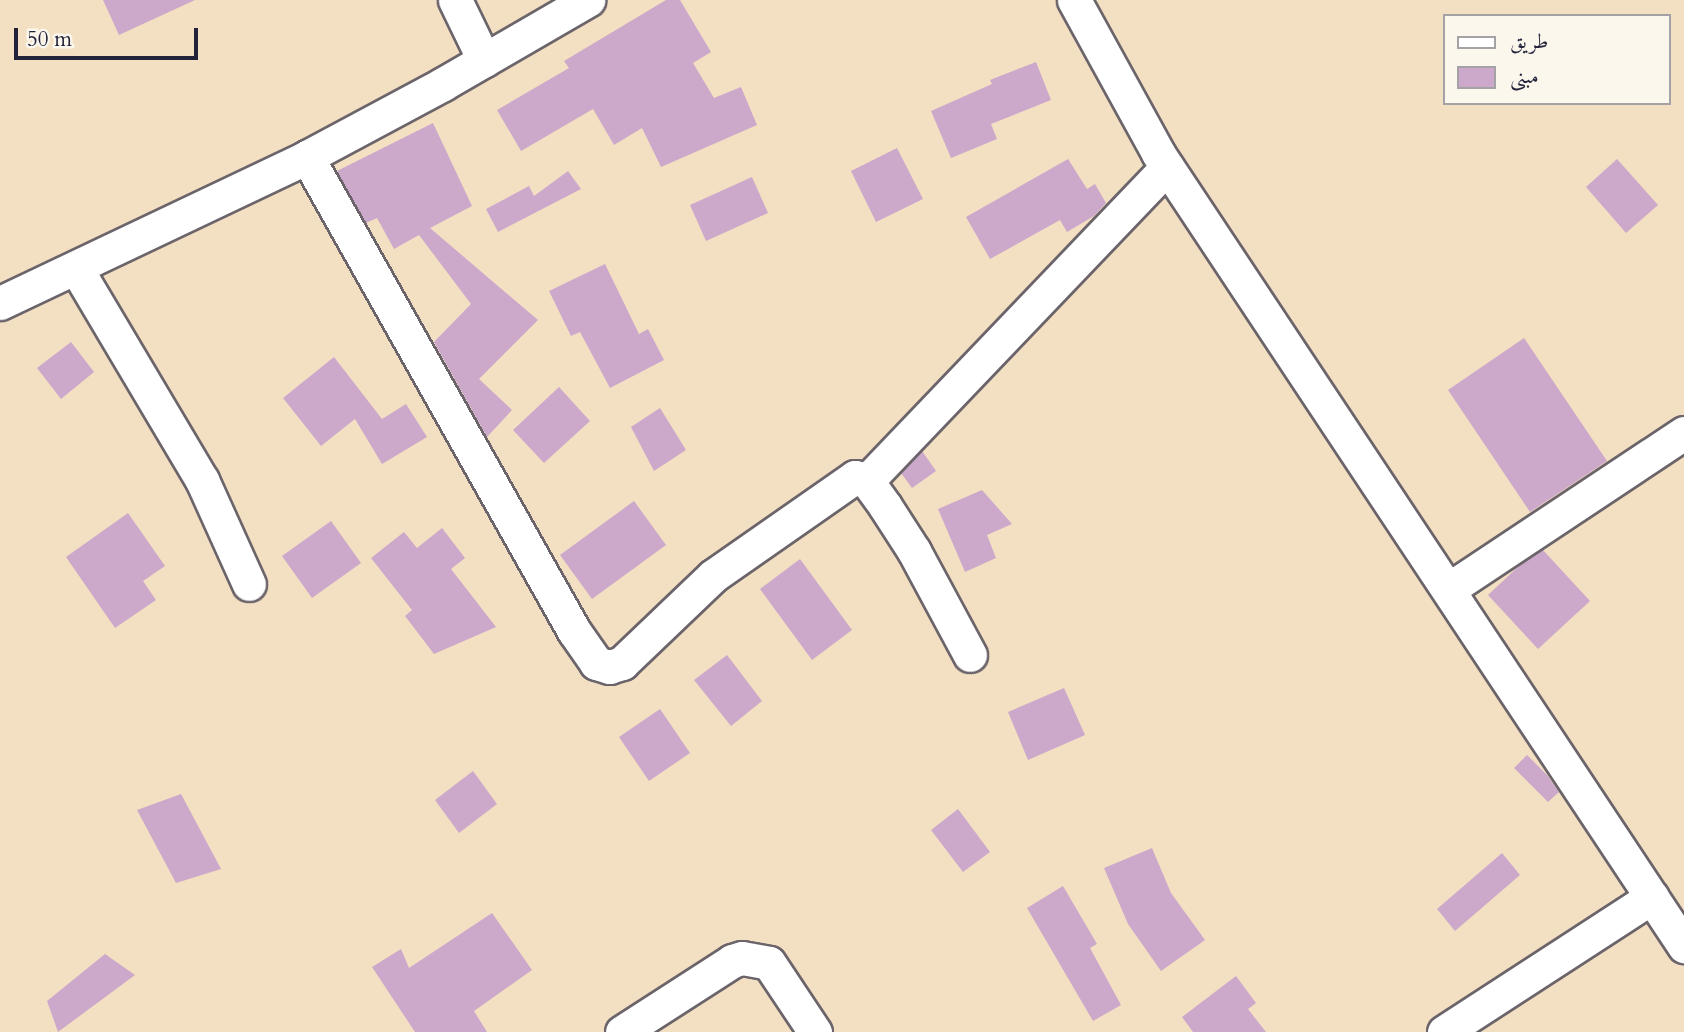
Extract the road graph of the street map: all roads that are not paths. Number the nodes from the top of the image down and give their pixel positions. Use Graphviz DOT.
graph roads {
  1 [pos="455,0"];
  2 [pos="588,0"];
  3 [pos="1074,0"];
  4 [pos="484,60"];
  5 [pos="307,157"];
  6 [pos="1167,167"];
  7 [pos="76,268"];
  8 [pos="0,303"];
  9 [pos="1684,433"];
  10 [pos="867,481"];
  11 [pos="249,584"];
  12 [pos="1449,589"];
  13 [pos="970,655"];
  14 [pos="1652,897"];
  15 [pos="1684,946"];
  16 [pos="622,1032"];
  17 [pos="815,1032"];
  18 [pos="1444,1032"];
  1 -- 4 [label="street"];
  2 -- 4 [label="street"];
  3 -- 6 [label="street"];
  4 -- 5 [label="street"];
  5 -- 7 [label="street"];
  5 -- 10 [label="street"];
  6 -- 10 [label="street"];
  6 -- 12 [label="street"];
  7 -- 8 [label="street"];
  7 -- 11 [label="street"];
  9 -- 12 [label="street"];
  10 -- 13 [label="street"];
  12 -- 14 [label="street"];
  14 -- 15 [label="street"];
  14 -- 18 [label="street"];
  16 -- 17 [label="street"];
}
